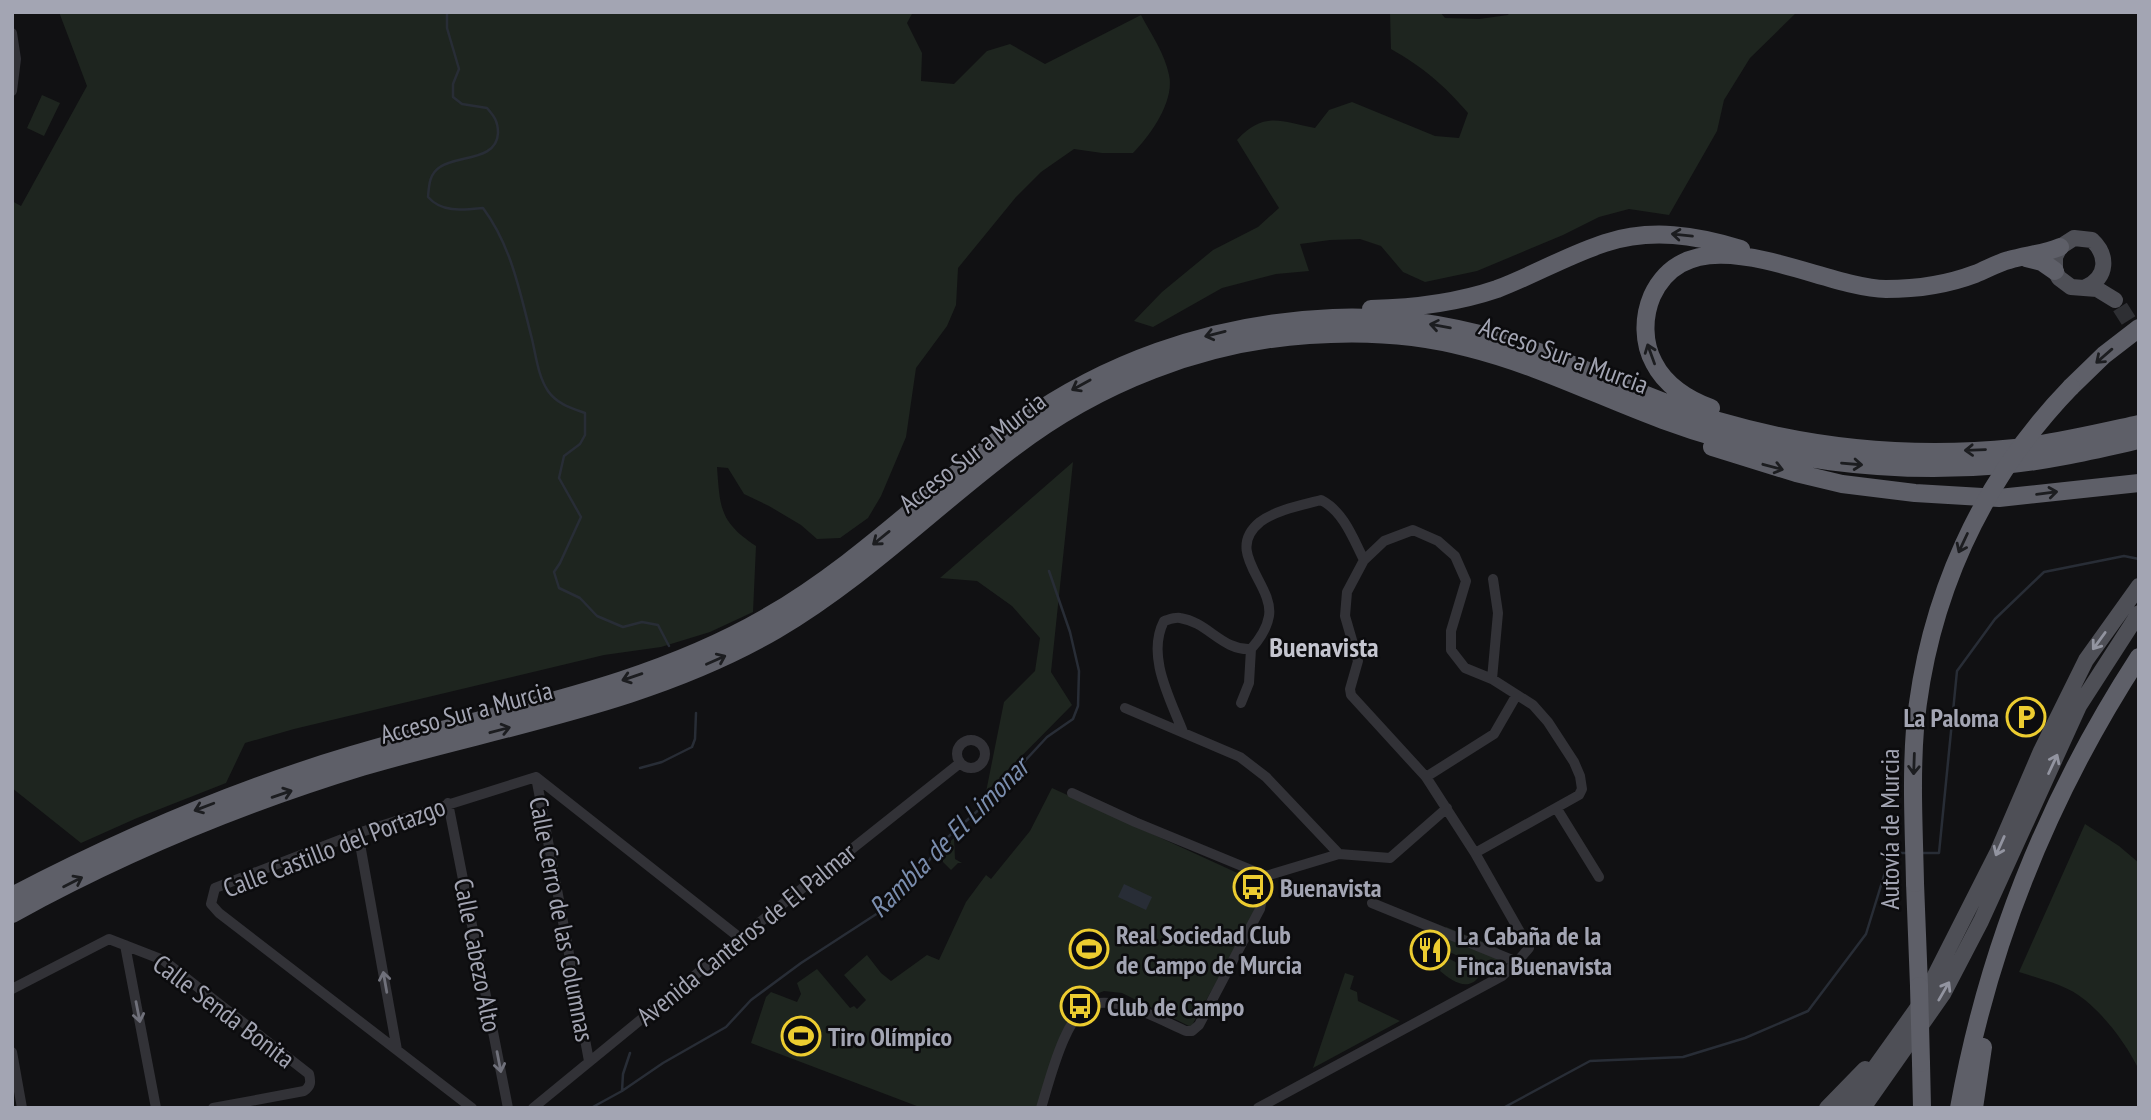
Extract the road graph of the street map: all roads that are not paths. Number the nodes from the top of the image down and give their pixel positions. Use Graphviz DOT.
graph roads {
  1 [pos="12,33"];
  2 [pos="12,91"];
  3 [pos="2060,247"];
  4 [pos="2023,257"];
  5 [pos="2103,270"];
  6 [pos="2055,271"];
  7 [pos="1817,276"];
  8 [pos="2086,287"];
  9 [pos="1341,318"];
  10 [pos="2139,328"];
  11 [pos="1666,421"];
  12 [pos="2139,424"];
  13 [pos="1737,426"];
  14 [pos="2139,440"];
  15 [pos="2139,483"];
  16 [pos="1364,559"];
  17 [pos="1493,579"];
  18 [pos="2139,586"];
  19 [pos="2139,613"];
  20 [pos="1251,649"];
  21 [pos="2139,657"];
  22 [pos="1492,679"];
  23 [pos="1516,696"];
  24 [pos="1241,703"];
  25 [pos="1125,708"];
  26 [pos="1183,732"];
  27 [pos="960,763"];
  28 [pos="2076,765"];
  29 [pos="536,777"];
  30 [pos="1426,777"];
  31 [pos="1072,793"];
  32 [pos="448,803"];
  33 [pos="1447,808"];
  34 [pos="1557,809"];
  35 [pos="358,833"];
  36 [pos="1475,853"];
  37 [pos="1339,854"];
  38 [pos="1266,876"];
  39 [pos="1599,877"];
  40 [pos="12,896"];
  41 [pos="1373,903"];
  42 [pos="12,914"];
  43 [pos="740,938"];
  44 [pos="125,945"];
  45 [pos="1517,962"];
  46 [pos="12,989"];
  47 [pos="1894,1041"];
  48 [pos="397,1050"];
  49 [pos="12,1052"];
  50 [pos="589,1060"];
  51 [pos="23,1106"];
  52 [pos="156,1108"];
  53 [pos="213,1108"];
  54 [pos="472,1108"];
  55 [pos="508,1108"];
  56 [pos="533,1108"];
  57 [pos="1041,1108"];
  58 [pos="1258,1108"];
  59 [pos="1826,1108"];
  60 [pos="1846,1108"];
  61 [pos="1863,1108"];
  62 [pos="1922,1108"];
  63 [pos="1959,1108"];
  64 [pos="1974,1108"];
  1 -- 2 [label="street"];
  3 -- 4 [label="highway"];
  3 -- 5 [label="main road"];
  3 -- 6 [label="main road"];
  4 -- 6 [label="highway"];
  4 -- 7 [label="highway"];
  5 -- 8 [label="main road"];
  5 -- 8 [label="main road"];
  6 -- 8 [label="main road"];
  7 -- 9 [label="highway, one-way"];
  13 -- 7 [label="highway, one-way"];
  13 -- 9 [label="highway, Acceso Sur a Murcia, one-way"];
  9 -- 40 [label="highway, Acceso Sur a Murcia, one-way"];
  10 -- 62 [label="highway, Autovía de Murcia, one-way, bridge"];
  11 -- 14 [label="highway, Acceso Sur a Murcia, one-way"];
  11 -- 15 [label="highway, one-way"];
  42 -- 11 [label="highway, Acceso Sur a Murcia, one-way"];
  12 -- 13 [label="highway, Acceso Sur a Murcia, one-way"];
  16 -- 20 [label="street"];
  16 -- 22 [label="street"];
  16 -- 30 [label="street"];
  17 -- 22 [label="street"];
  18 -- 47 [label="main road, one-way"];
  61 -- 19 [label="main road, one-way"];
  20 -- 24 [label="street"];
  20 -- 26 [label="street"];
  21 -- 28 [label="highway"];
  22 -- 23 [label="street"];
  23 -- 30 [label="street"];
  23 -- 34 [label="street"];
  25 -- 26 [label="street"];
  26 -- 37 [label="street"];
  27 -- 43 [label="street, Avenida Canteros de El Palmar"];
  28 -- 63 [label="highway"];
  28 -- 64 [label="highway"];
  29 -- 32 [label="street, Calle Castillo del Portazgo"];
  29 -- 43 [label="street"];
  29 -- 50 [label="street, Calle Cerro de las Columnas"];
  30 -- 33 [label="street"];
  31 -- 38 [label="street"];
  32 -- 35 [label="street, Calle Castillo del Portazgo"];
  32 -- 55 [label="street, Calle Cabezo Alto, one-way"];
  33 -- 36 [label="street"];
  33 -- 37 [label="street"];
  34 -- 36 [label="street"];
  34 -- 39 [label="street"];
  48 -- 35 [label="street, one-way"];
  35 -- 48 [label="street, Calle Castillo del Portazgo"];
  36 -- 45 [label="street"];
  37 -- 38 [label="street"];
  38 -- 57 [label="street"];
  41 -- 45 [label="street"];
  43 -- 50 [label="street, Avenida Canteros de El Palmar"];
  44 -- 46 [label="street, Calle Senda Bonita"];
  44 -- 52 [label="street, one-way"];
  44 -- 53 [label="street, Calle Senda Bonita"];
  45 -- 58 [label="street"];
  47 -- 59 [label="main road"];
  47 -- 60 [label="main road"];
  48 -- 54 [label="street, Calle Castillo del Portazgo"];
  49 -- 51 [label="street"];
  50 -- 56 [label="street, Avenida Canteros de El Palmar"];
}
